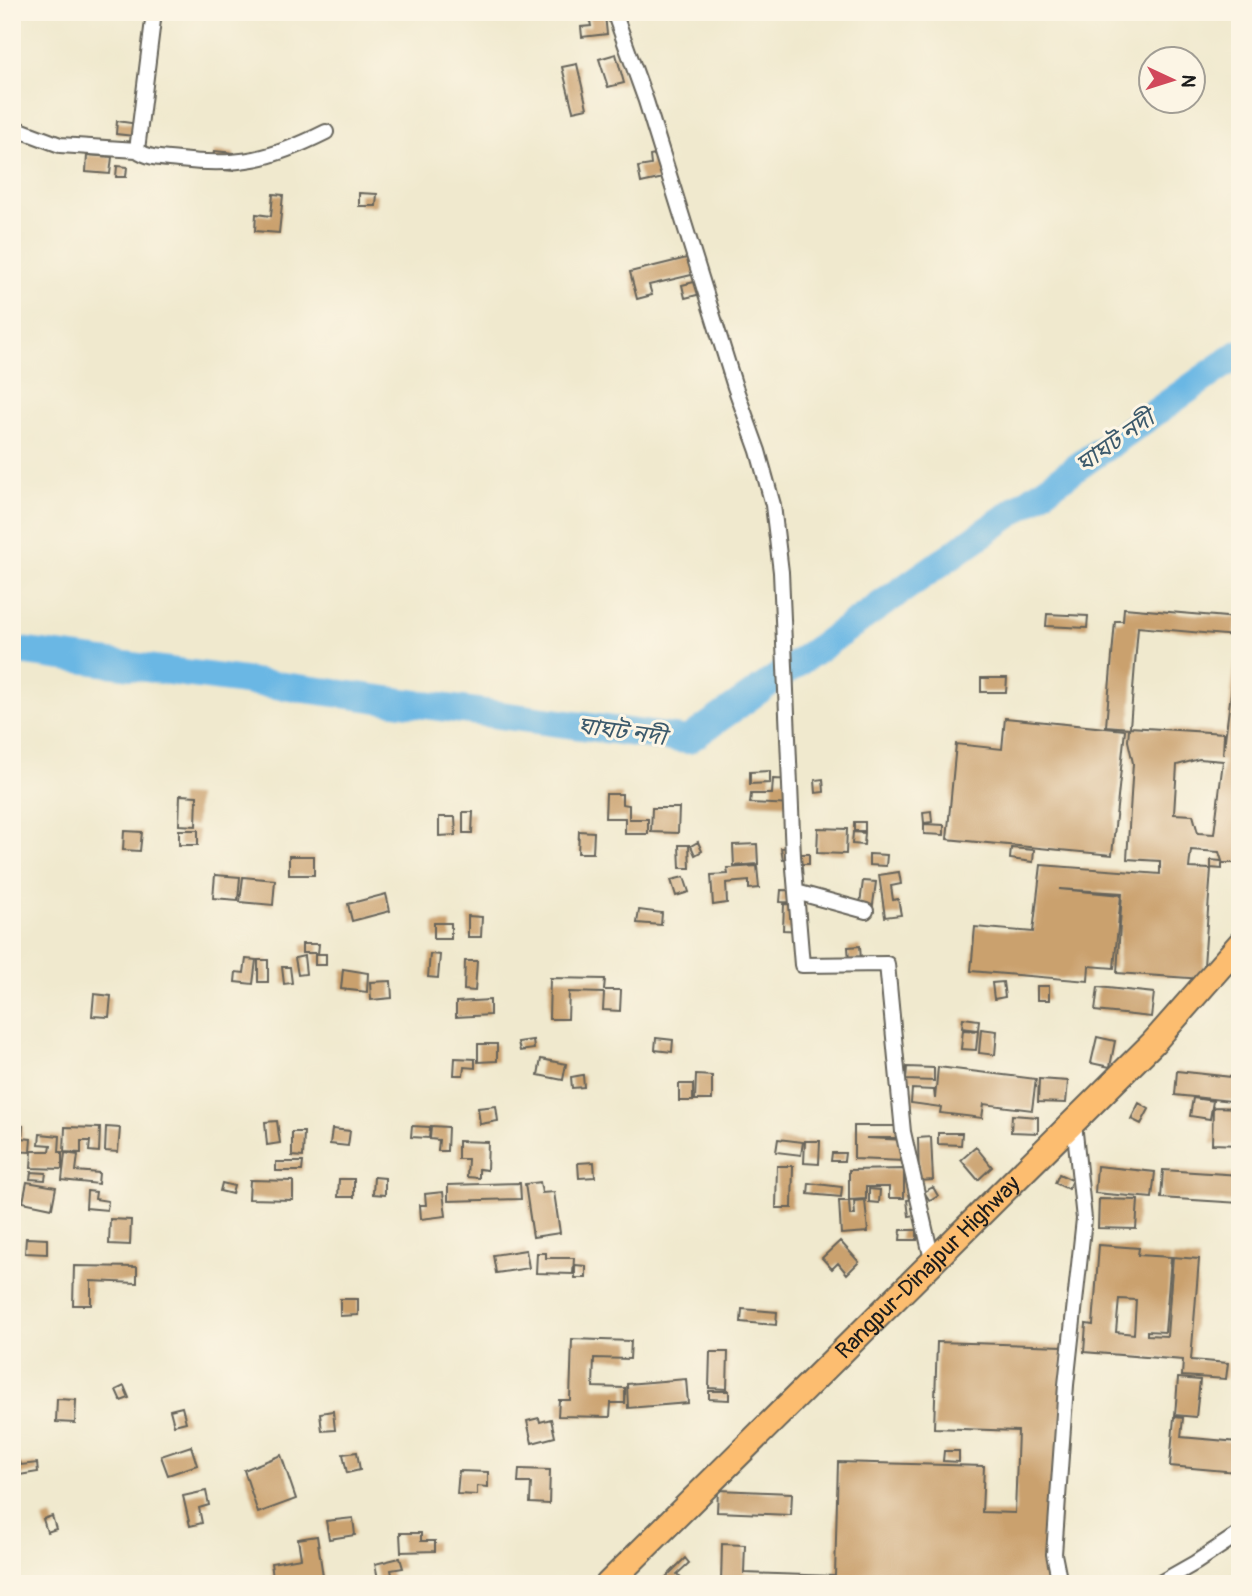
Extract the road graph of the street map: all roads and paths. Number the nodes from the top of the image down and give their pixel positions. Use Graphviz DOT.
graph roads {
  1 [pos="155,12"];
  2 [pos="614,12"];
  3 [pos="12,127"];
  4 [pos="326,132"];
  5 [pos="137,150"];
  6 [pos="796,892"];
  7 [pos="866,911"];
  8 [pos="1240,944"];
  9 [pos="1074,1123"];
  10 [pos="933,1264"];
  11 [pos="1240,1533"];
  12 [pos="608,1584"];
  13 [pos="1060,1584"];
  14 [pos="1158,1584"];
  1 -- 5 [label="street"];
  2 -- 6 [label="street"];
  3 -- 5 [label="street"];
  4 -- 5 [label="street"];
  6 -- 7 [label="street"];
  6 -- 10 [label="street"];
  8 -- 9 [label="highway, Rangpur-Dinajpur Highway"];
  9 -- 10 [label="highway, Rangpur-Dinajpur Highway"];
  9 -- 13 [label="street"];
  10 -- 12 [label="highway, Rangpur-Dinajpur Highway"];
  11 -- 14 [label="street"];
}
